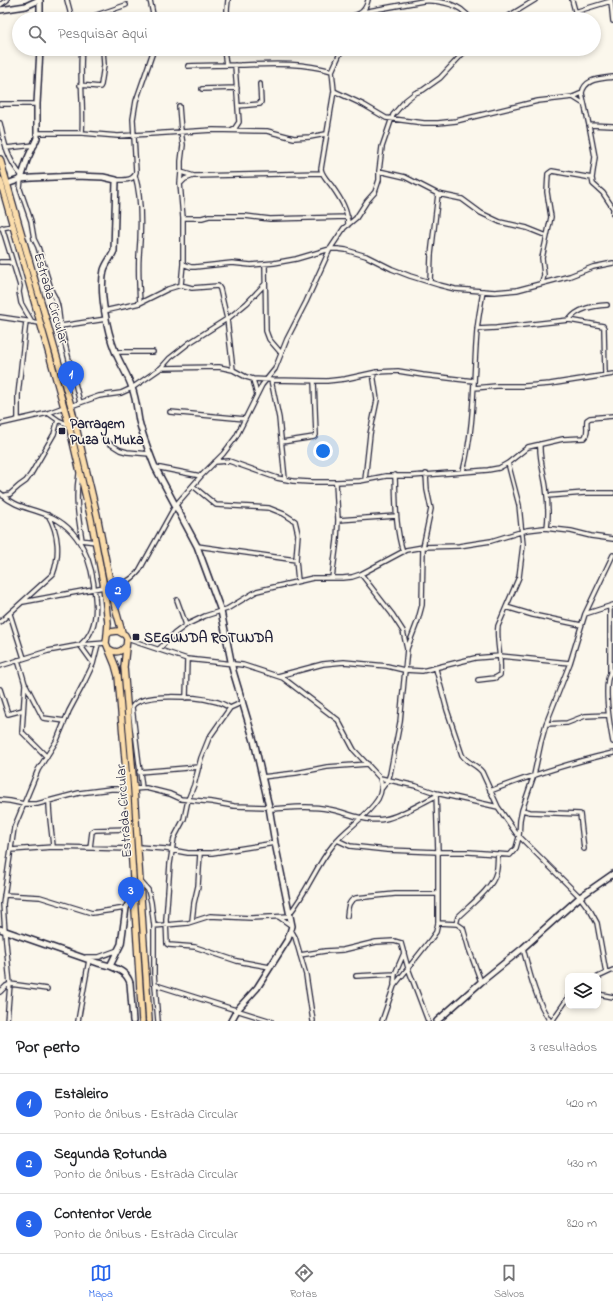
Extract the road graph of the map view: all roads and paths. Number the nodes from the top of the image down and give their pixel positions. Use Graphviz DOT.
graph roads {
  1 [pos="8,0"];
  2 [pos="40,0"];
  3 [pos="67,0"];
  4 [pos="150,0"];
  5 [pos="228,0"];
  6 [pos="368,0"];
  7 [pos="535,0"];
  8 [pos="572,0"];
  9 [pos="611,1"];
  10 [pos="0,5"];
  11 [pos="126,5"];
  12 [pos="0,10"];
  13 [pos="40,12"];
  14 [pos="70,12"];
  15 [pos="106,12"];
  16 [pos="153,12"];
  17 [pos="227,12"];
  18 [pos="363,12"];
  19 [pos="464,12"];
  20 [pos="515,12"];
  21 [pos="613,21"];
  22 [pos="40,56"];
  23 [pos="82,56"];
  24 [pos="103,56"];
  25 [pos="152,56"];
  26 [pos="225,56"];
  27 [pos="339,56"];
  28 [pos="460,56"];
  29 [pos="226,64"];
  30 [pos="235,65"];
  31 [pos="188,66"];
  32 [pos="332,71"];
  33 [pos="613,77"];
  34 [pos="80,84"];
  35 [pos="260,84"];
  36 [pos="237,88"];
  37 [pos="202,89"];
  38 [pos="334,91"];
  39 [pos="582,92"];
  40 [pos="573,97"];
  41 [pos="0,104"];
  42 [pos="37,104"];
  43 [pos="584,104"];
  44 [pos="180,106"];
  45 [pos="238,106"];
  46 [pos="392,119"];
  47 [pos="0,123"];
  48 [pos="589,125"];
  49 [pos="613,126"];
  50 [pos="230,130"];
  51 [pos="181,132"];
  52 [pos="38,133"];
  53 [pos="82,133"];
  54 [pos="134,134"];
  55 [pos="326,134"];
  56 [pos="35,145"];
  57 [pos="6,148"];
  58 [pos="0,158"];
  59 [pos="379,171"];
  60 [pos="181,172"];
  61 [pos="322,172"];
  62 [pos="135,175"];
  63 [pos="194,176"];
  64 [pos="21,178"];
  65 [pos="592,178"];
  66 [pos="0,180"];
  67 [pos="116,180"];
  68 [pos="7,184"];
  69 [pos="180,184"];
  70 [pos="438,194"];
  71 [pos="613,209"];
  72 [pos="613,214"];
  73 [pos="348,217"];
  74 [pos="183,218"];
  75 [pos="348,225"];
  76 [pos="13,226"];
  77 [pos="1,228"];
  78 [pos="547,236"];
  79 [pos="330,249"];
  80 [pos="12,258"];
  81 [pos="0,262"];
  82 [pos="9,262"];
  83 [pos="613,263"];
  84 [pos="13,264"];
  85 [pos="183,264"];
  86 [pos="265,264"];
  87 [pos="430,282"];
  88 [pos="542,283"];
  89 [pos="265,284"];
  90 [pos="181,285"];
  91 [pos="483,292"];
  92 [pos="140,303"];
  93 [pos="607,305"];
  94 [pos="104,311"];
  95 [pos="0,318"];
  96 [pos="106,319"];
  97 [pos="227,319"];
  98 [pos="568,320"];
  99 [pos="26,321"];
  100 [pos="32,322"];
  101 [pos="40,323"];
  102 [pos="61,326"];
  103 [pos="477,329"];
  104 [pos="116,352"];
  105 [pos="153,352"];
  106 [pos="281,353"];
  107 [pos="161,368"];
  108 [pos="232,370"];
  109 [pos="373,373"];
  110 [pos="613,374"];
  111 [pos="605,375"];
  112 [pos="253,379"];
  113 [pos="269,380"];
  114 [pos="314,381"];
  115 [pos="474,381"];
  116 [pos="132,388"];
  117 [pos="474,388"];
  118 [pos="257,395"];
  119 [pos="80,403"];
  120 [pos="64,406"];
  121 [pos="70,406"];
  122 [pos="170,412"];
  123 [pos="48,413"];
  124 [pos="613,416"];
  125 [pos="246,419"];
  126 [pos="18,420"];
  127 [pos="58,420"];
  128 [pos="0,424"];
  129 [pos="69,425"];
  130 [pos="104,440"];
  131 [pos="282,442"];
  132 [pos="540,444"];
  133 [pos="150,454"];
  134 [pos="223,454"];
  135 [pos="229,461"];
  136 [pos="215,462"];
  137 [pos="508,463"];
  138 [pos="155,467"];
  139 [pos="80,470"];
  140 [pos="283,471"];
  141 [pos="463,471"];
  142 [pos="426,474"];
  143 [pos="395,475"];
  144 [pos="201,476"];
  145 [pos="277,478"];
  146 [pos="285,479"];
  147 [pos="365,480"];
  148 [pos="336,482"];
  149 [pos="193,486"];
  150 [pos="613,493"];
  151 [pos="2,495"];
  152 [pos="547,496"];
  153 [pos="175,506"];
  154 [pos="47,515"];
  155 [pos="396,516"];
  156 [pos="338,520"];
  157 [pos="547,528"];
  158 [pos="522,531"];
  159 [pos="613,539"];
  160 [pos="80,540"];
  161 [pos="96,542"];
  162 [pos="197,546"];
  163 [pos="423,547"];
  164 [pos="402,552"];
  165 [pos="613,555"];
  166 [pos="296,560"];
  167 [pos="362,574"];
  168 [pos="332,578"];
  169 [pos="298,581"];
  170 [pos="111,586"];
  171 [pos="104,587"];
  172 [pos="95,589"];
  173 [pos="177,600"];
  174 [pos="22,602"];
  175 [pos="612,606"];
  176 [pos="506,607"];
  177 [pos="221,611"];
  178 [pos="10,614"];
  179 [pos="585,614"];
  180 [pos="0,622"];
  181 [pos="186,625"];
  182 [pos="581,625"];
  183 [pos="122,632"];
  184 [pos="107,635"];
  185 [pos="612,635"];
  186 [pos="127,639"];
  187 [pos="106,643"];
  188 [pos="98,644"];
  189 [pos="80,645"];
  190 [pos="126,647"];
  191 [pos="109,649"];
  192 [pos="159,649"];
  193 [pos="407,649"];
  194 [pos="500,656"];
  195 [pos="24,658"];
  196 [pos="187,659"];
  197 [pos="18,660"];
  198 [pos="231,663"];
  199 [pos="570,663"];
  200 [pos="93,664"];
  201 [pos="0,666"];
  202 [pos="436,669"];
  203 [pos="404,670"];
  204 [pos="612,673"];
  205 [pos="277,676"];
  206 [pos="478,680"];
  207 [pos="25,684"];
  208 [pos="0,689"];
  209 [pos="186,698"];
  210 [pos="243,702"];
  211 [pos="230,708"];
  212 [pos="23,710"];
  213 [pos="608,714"];
  214 [pos="65,721"];
  215 [pos="546,724"];
  216 [pos="613,742"];
  217 [pos="613,753"];
  218 [pos="47,757"];
  219 [pos="368,764"];
  220 [pos="199,766"];
  221 [pos="139,772"];
  222 [pos="534,775"];
  223 [pos="262,777"];
  224 [pos="380,778"];
  225 [pos="388,780"];
  226 [pos="127,783"];
  227 [pos="142,788"];
  228 [pos="382,788"];
  229 [pos="118,789"];
  230 [pos="134,790"];
  231 [pos="490,791"];
  232 [pos="128,792"];
  233 [pos="436,795"];
  234 [pos="0,798"];
  235 [pos="188,800"];
  236 [pos="48,802"];
  237 [pos="24,804"];
  238 [pos="498,807"];
  239 [pos="269,808"];
  240 [pos="522,810"];
  241 [pos="361,818"];
  242 [pos="130,830"];
  243 [pos="519,837"];
  244 [pos="337,840"];
  245 [pos="275,843"];
  246 [pos="53,847"];
  247 [pos="138,847"];
  248 [pos="90,848"];
  249 [pos="131,849"];
  250 [pos="584,849"];
  251 [pos="11,850"];
  252 [pos="171,850"];
  253 [pos="438,852"];
  254 [pos="200,853"];
  255 [pos="498,854"];
  256 [pos="613,874"];
  257 [pos="139,879"];
  258 [pos="134,894"];
  259 [pos="437,894"];
  260 [pos="4,895"];
  261 [pos="580,897"];
  262 [pos="126,908"];
  263 [pos="290,915"];
  264 [pos="347,916"];
  265 [pos="279,917"];
  266 [pos="192,922"];
  267 [pos="438,923"];
  268 [pos="456,924"];
  269 [pos="154,926"];
  270 [pos="166,926"];
  271 [pos="291,928"];
  272 [pos="2,931"];
  273 [pos="523,948"];
  274 [pos="119,950"];
  275 [pos="404,953"];
  276 [pos="300,955"];
  277 [pos="82,958"];
  278 [pos="89,960"];
  279 [pos="110,966"];
  280 [pos="270,967"];
  281 [pos="408,968"];
  282 [pos="613,970"];
  283 [pos="606,973"];
  284 [pos="396,974"];
  285 [pos="356,976"];
  286 [pos="601,976"];
  287 [pos="481,982"];
  288 [pos="10,984"];
  289 [pos="156,985"];
  290 [pos="394,986"];
  291 [pos="47,989"];
  292 [pos="0,992"];
  293 [pos="601,995"];
  294 [pos="613,997"];
  295 [pos="565,1002"];
  296 [pos="236,1010"];
  297 [pos="7,1021"];
  298 [pos="78,1021"];
  299 [pos="133,1021"];
  300 [pos="142,1021"];
  301 [pos="149,1021"];
  302 [pos="158,1021"];
  303 [pos="231,1021"];
  304 [pos="271,1021"];
  305 [pos="313,1021"];
  306 [pos="382,1021"];
  307 [pos="428,1021"];
  308 [pos="437,1021"];
  309 [pos="551,1021"];
  1 -- 10 [label="street"];
  2 -- 12 [label="street"];
  2 -- 13 [label="street"];
  3 -- 14 [label="street"];
  4 -- 16 [label="street"];
  5 -- 17 [label="street"];
  6 -- 18 [label="street"];
  7 -- 20 [label="street"];
  8 -- 9 [label="street"];
  9 -- 21 [label="street"];
  11 -- 15 [label="street"];
  18 -- 19 [label="street"];
  22 -- 42 [label="street"];
  23 -- 34 [label="street"];
  24 -- 34 [label="street"];
  25 -- 54 [label="street"];
  26 -- 29 [label="street"];
  27 -- 32 [label="street"];
  28 -- 46 [label="street"];
  29 -- 30 [label="street"];
  29 -- 31 [label="street"];
  30 -- 32 [label="street"];
  30 -- 36 [label="street"];
  32 -- 38 [label="street"];
  33 -- 39 [label="street"];
  34 -- 53 [label="street"];
  35 -- 45 [label="street"];
  36 -- 37 [label="street"];
  36 -- 45 [label="street"];
  38 -- 46 [label="street"];
  38 -- 55 [label="street"];
  39 -- 40 [label="street"];
  39 -- 43 [label="street"];
  40 -- 43 [label="street"];
  40 -- 46 [label="street"];
  41 -- 42 [label="street"];
  42 -- 52 [label="street"];
  43 -- 48 [label="street"];
  44 -- 51 [label="street"];
  45 -- 50 [label="street"];
  46 -- 59 [label="street"];
  47 -- 57 [label="street"];
  48 -- 49 [label="street"];
  48 -- 65 [label="street"];
  50 -- 51 [label="street"];
  50 -- 55 [label="street"];
  51 -- 54 [label="street"];
  51 -- 60 [label="street"];
  52 -- 53 [label="street"];
  52 -- 56 [label="street"];
  53 -- 54 [label="street"];
  54 -- 62 [label="street"];
  55 -- 61 [label="street"];
  56 -- 57 [label="street"];
  56 -- 64 [label="street"];
  57 -- 64 [label="street"];
  58 -- 68 [label="main road, Estrada Circular"];
  59 -- 70 [label="street"];
  59 -- 75 [label="street"];
  60 -- 63 [label="street"];
  60 -- 69 [label="street"];
  61 -- 63 [label="street"];
  61 -- 73 [label="street"];
  62 -- 67 [label="street"];
  62 -- 92 [label="street"];
  63 -- 69 [label="street"];
  64 -- 67 [label="street"];
  64 -- 68 [label="street"];
  64 -- 102 [label="street"];
  65 -- 71 [label="street"];
  65 -- 78 [label="street"];
  66 -- 76 [label="main road, Estrada Circular"];
  67 -- 94 [label="street"];
  68 -- 121 [label="main road, Estrada Circular"];
  69 -- 74 [label="street"];
  70 -- 78 [label="street"];
  70 -- 87 [label="street"];
  71 -- 72 [label="street"];
  73 -- 74 [label="street"];
  73 -- 75 [label="street"];
  74 -- 85 [label="street"];
  75 -- 79 [label="street"];
  76 -- 77 [label="street"];
  76 -- 101 [label="main road, Estrada Circular"];
  77 -- 80 [label="street"];
  78 -- 88 [label="street"];
  79 -- 86 [label="street"];
  79 -- 87 [label="street"];
  79 -- 106 [label="street"];
  80 -- 82 [label="street"];
  80 -- 84 [label="street"];
  81 -- 82 [label="street"];
  82 -- 84 [label="street"];
  83 -- 88 [label="street"];
  84 -- 100 [label="street"];
  85 -- 86 [label="street"];
  85 -- 90 [label="street"];
  86 -- 89 [label="street"];
  87 -- 91 [label="street"];
  88 -- 91 [label="street"];
  89 -- 97 [label="street"];
  89 -- 106 [label="street"];
  90 -- 92 [label="street"];
  90 -- 97 [label="street"];
  91 -- 103 [label="street"];
  92 -- 94 [label="street"];
  93 -- 98 [label="street"];
  94 -- 96 [label="street"];
  95 -- 99 [label="street"];
  96 -- 102 [label="street"];
  96 -- 104 [label="street"];
  97 -- 107 [label="street"];
  97 -- 108 [label="street"];
  98 -- 103 [label="street"];
  98 -- 111 [label="street"];
  99 -- 100 [label="street"];
  99 -- 126 [label="street"];
  100 -- 101 [label="street"];
  101 -- 120 [label="main road, Estrada Circular"];
  102 -- 119 [label="street"];
  103 -- 115 [label="street"];
  104 -- 105 [label="street"];
  104 -- 116 [label="street"];
  106 -- 113 [label="street"];
  107 -- 108 [label="street"];
  107 -- 116 [label="street"];
  108 -- 112 [label="street"];
  109 -- 114 [label="street"];
  109 -- 115 [label="street"];
  109 -- 147 [label="street"];
  110 -- 111 [label="street"];
  111 -- 117 [label="street"];
  112 -- 113 [label="street"];
  112 -- 118 [label="street"];
  113 -- 114 [label="street"];
  113 -- 118 [label="street"];
  113 -- 131 [label="street"];
  114 -- 131 [label="street"];
  115 -- 117 [label="street"];
  116 -- 119 [label="street"];
  116 -- 133 [label="street"];
  117 -- 141 [label="street"];
  118 -- 125 [label="street"];
  119 -- 121 [label="street"];
  120 -- 123 [label="street"];
  120 -- 129 [label="main road, Estrada Circular"];
  121 -- 170 [label="main road, Estrada Circular"];
  122 -- 125 [label="street"];
  123 -- 126 [label="street"];
  123 -- 127 [label="street"];
  124 -- 132 [label="street"];
  125 -- 134 [label="street"];
  126 -- 128 [label="street"];
  127 -- 129 [label="street"];
  127 -- 151 [label="street"];
  129 -- 139 [label="main road, Estrada Circular"];
  130 -- 133 [label="street"];
  131 -- 140 [label="street"];
  132 -- 137 [label="street"];
  132 -- 152 [label="street"];
  133 -- 138 [label="street"];
  134 -- 135 [label="street"];
  134 -- 136 [label="street"];
  135 -- 136 [label="street"];
  135 -- 145 [label="street"];
  136 -- 144 [label="street"];
  137 -- 141 [label="street"];
  137 -- 158 [label="street"];
  138 -- 144 [label="street"];
  138 -- 153 [label="street"];
  139 -- 160 [label="street"];
  139 -- 161 [label="main road, Estrada Circular"];
  140 -- 145 [label="street"];
  140 -- 146 [label="street"];
  141 -- 142 [label="street"];
  142 -- 143 [label="street"];
  142 -- 163 [label="street"];
  143 -- 147 [label="street"];
  143 -- 155 [label="street"];
  144 -- 149 [label="street"];
  145 -- 146 [label="street"];
  146 -- 148 [label="street"];
  147 -- 148 [label="street"];
  148 -- 156 [label="street"];
  149 -- 153 [label="street"];
  149 -- 166 [label="street"];
  150 -- 152 [label="street"];
  151 -- 154 [label="street"];
  152 -- 157 [label="street"];
  153 -- 162 [label="street"];
  153 -- 170 [label="street"];
  154 -- 160 [label="street"];
  154 -- 174 [label="street"];
  155 -- 156 [label="street"];
  155 -- 164 [label="street"];
  156 -- 168 [label="street"];
  157 -- 158 [label="street"];
  157 -- 159 [label="street"];
  158 -- 163 [label="street"];
  158 -- 176 [label="street"];
  160 -- 161 [label="street"];
  160 -- 172 [label="street"];
  161 -- 171 [label="main road, Estrada Circular"];
  162 -- 166 [label="street"];
  162 -- 177 [label="street"];
  163 -- 164 [label="street"];
  163 -- 193 [label="street"];
  164 -- 167 [label="street"];
  165 -- 179 [label="street"];
  166 -- 169 [label="street"];
  167 -- 168 [label="street"];
  167 -- 193 [label="street"];
  168 -- 169 [label="street"];
  169 -- 177 [label="street"];
  170 -- 183 [label="main road, Estrada Circular"];
  171 -- 172 [label="street"];
  171 -- 184 [label="main road, Estrada Circular"];
  172 -- 174 [label="street"];
  172 -- 189 [label="street"];
  173 -- 181 [label="street"];
  174 -- 178 [label="street"];
  175 -- 179 [label="street"];
  175 -- 185 [label="street"];
  176 -- 182 [label="street"];
  176 -- 194 [label="street"];
  177 -- 181 [label="street"];
  177 -- 198 [label="street"];
  178 -- 180 [label="street"];
  178 -- 195 [label="street"];
  179 -- 182 [label="street"];
  181 -- 192 [label="street"];
  182 -- 199 [label="street"];
  183 -- 184 [label="main road"];
  183 -- 186 [label="main road"];
  184 -- 187 [label="main road"];
  185 -- 204 [label="street"];
  186 -- 190 [label="main road"];
  186 -- 192 [label="street"];
  187 -- 188 [label="street"];
  187 -- 191 [label="main road"];
  188 -- 189 [label="street"];
  188 -- 200 [label="street"];
  189 -- 195 [label="street"];
  189 -- 200 [label="street"];
  190 -- 191 [label="main road"];
  190 -- 230 [label="main road, Estrada Circular"];
  191 -- 226 [label="main road, Estrada Circular"];
  192 -- 196 [label="street"];
  193 -- 203 [label="street"];
  194 -- 199 [label="street"];
  194 -- 202 [label="street"];
  194 -- 206 [label="street"];
  195 -- 197 [label="street"];
  196 -- 198 [label="street"];
  196 -- 209 [label="street"];
  197 -- 201 [label="street"];
  197 -- 207 [label="street"];
  198 -- 205 [label="street"];
  198 -- 210 [label="street"];
  199 -- 215 [label="street"];
  200 -- 214 [label="street"];
  202 -- 203 [label="street"];
  202 -- 231 [label="street"];
  203 -- 205 [label="street"];
  203 -- 225 [label="street"];
  204 -- 213 [label="street"];
  205 -- 219 [label="street"];
  207 -- 212 [label="street"];
  207 -- 214 [label="street"];
  208 -- 212 [label="street"];
  209 -- 211 [label="street"];
  209 -- 221 [label="street"];
  210 -- 211 [label="street"];
  210 -- 223 [label="street"];
  211 -- 220 [label="street"];
  212 -- 218 [label="street"];
  213 -- 215 [label="street"];
  213 -- 216 [label="street"];
  214 -- 218 [label="street"];
  215 -- 222 [label="street"];
  217 -- 222 [label="street"];
  218 -- 237 [label="street"];
  219 -- 223 [label="street"];
  219 -- 224 [label="street"];
  220 -- 221 [label="street"];
  220 -- 235 [label="street"];
  221 -- 227 [label="street"];
  222 -- 231 [label="street"];
  222 -- 240 [label="street"];
  223 -- 239 [label="street"];
  224 -- 225 [label="street"];
  224 -- 228 [label="street"];
  225 -- 228 [label="street"];
  225 -- 233 [label="street"];
  226 -- 229 [label="street"];
  226 -- 232 [label="main road, Estrada Circular"];
  227 -- 230 [label="street"];
  227 -- 235 [label="street"];
  228 -- 241 [label="street"];
  229 -- 232 [label="street"];
  229 -- 236 [label="street"];
  230 -- 247 [label="main road, Estrada Circular"];
  231 -- 238 [label="street"];
  232 -- 242 [label="main road, Estrada Circular"];
  233 -- 238 [label="street"];
  233 -- 241 [label="street"];
  233 -- 253 [label="street"];
  234 -- 237 [label="street"];
  235 -- 239 [label="street"];
  235 -- 252 [label="street"];
  236 -- 237 [label="street"];
  236 -- 246 [label="street"];
  237 -- 251 [label="street"];
  238 -- 243 [label="street"];
  239 -- 241 [label="street"];
  239 -- 245 [label="street"];
  240 -- 243 [label="street"];
  240 -- 250 [label="street"];
  241 -- 244 [label="street"];
  242 -- 248 [label="street"];
  242 -- 249 [label="main road, Estrada Circular"];
  243 -- 255 [label="street"];
  243 -- 261 [label="street"];
  244 -- 253 [label="street"];
  244 -- 263 [label="street"];
  245 -- 254 [label="street"];
  245 -- 263 [label="street"];
  246 -- 248 [label="street"];
  246 -- 251 [label="street"];
  247 -- 252 [label="street"];
  247 -- 257 [label="main road, Estrada Circular"];
  248 -- 249 [label="street"];
  249 -- 258 [label="main road, Estrada Circular"];
  251 -- 260 [label="street"];
  252 -- 254 [label="street"];
  252 -- 270 [label="street"];
  253 -- 255 [label="street"];
  253 -- 259 [label="street"];
  254 -- 266 [label="street"];
  255 -- 268 [label="street"];
  256 -- 261 [label="street"];
  257 -- 269 [label="street"];
  257 -- 301 [label="main road, Estrada Circular"];
  258 -- 262 [label="street"];
  258 -- 300 [label="main road, Estrada Circular"];
  259 -- 264 [label="street"];
  259 -- 267 [label="street"];
  260 -- 262 [label="street"];
  260 -- 272 [label="street"];
  261 -- 273 [label="street"];
  261 -- 283 [label="street"];
  262 -- 274 [label="street"];
  263 -- 265 [label="street"];
  263 -- 271 [label="street"];
  265 -- 266 [label="street"];
  265 -- 271 [label="street"];
  266 -- 270 [label="street"];
  267 -- 268 [label="street"];
  267 -- 281 [label="street"];
  268 -- 287 [label="street"];
  269 -- 270 [label="street"];
  269 -- 289 [label="street"];
  270 -- 280 [label="street"];
  271 -- 276 [label="street"];
  271 -- 280 [label="street"];
  272 -- 277 [label="street"];
  272 -- 288 [label="street"];
  273 -- 287 [label="street"];
  273 -- 309 [label="street"];
  274 -- 277 [label="street"];
  274 -- 279 [label="street"];
  275 -- 276 [label="street"];
  275 -- 281 [label="street"];
  275 -- 284 [label="street"];
  276 -- 305 [label="street"];
  277 -- 278 [label="street"];
  278 -- 279 [label="street"];
  278 -- 298 [label="street"];
  279 -- 299 [label="street"];
  280 -- 296 [label="street"];
  281 -- 290 [label="street"];
  281 -- 307 [label="street"];
  282 -- 283 [label="street"];
  283 -- 286 [label="street"];
  284 -- 285 [label="street"];
  284 -- 290 [label="street"];
  287 -- 308 [label="street"];
  288 -- 291 [label="street"];
  288 -- 292 [label="street"];
  288 -- 297 [label="street"];
  289 -- 296 [label="street"];
  289 -- 302 [label="street"];
  290 -- 306 [label="street"];
  293 -- 294 [label="street"];
  295 -- 309 [label="street"];
  296 -- 303 [label="street"];
  296 -- 304 [label="street"];
}
